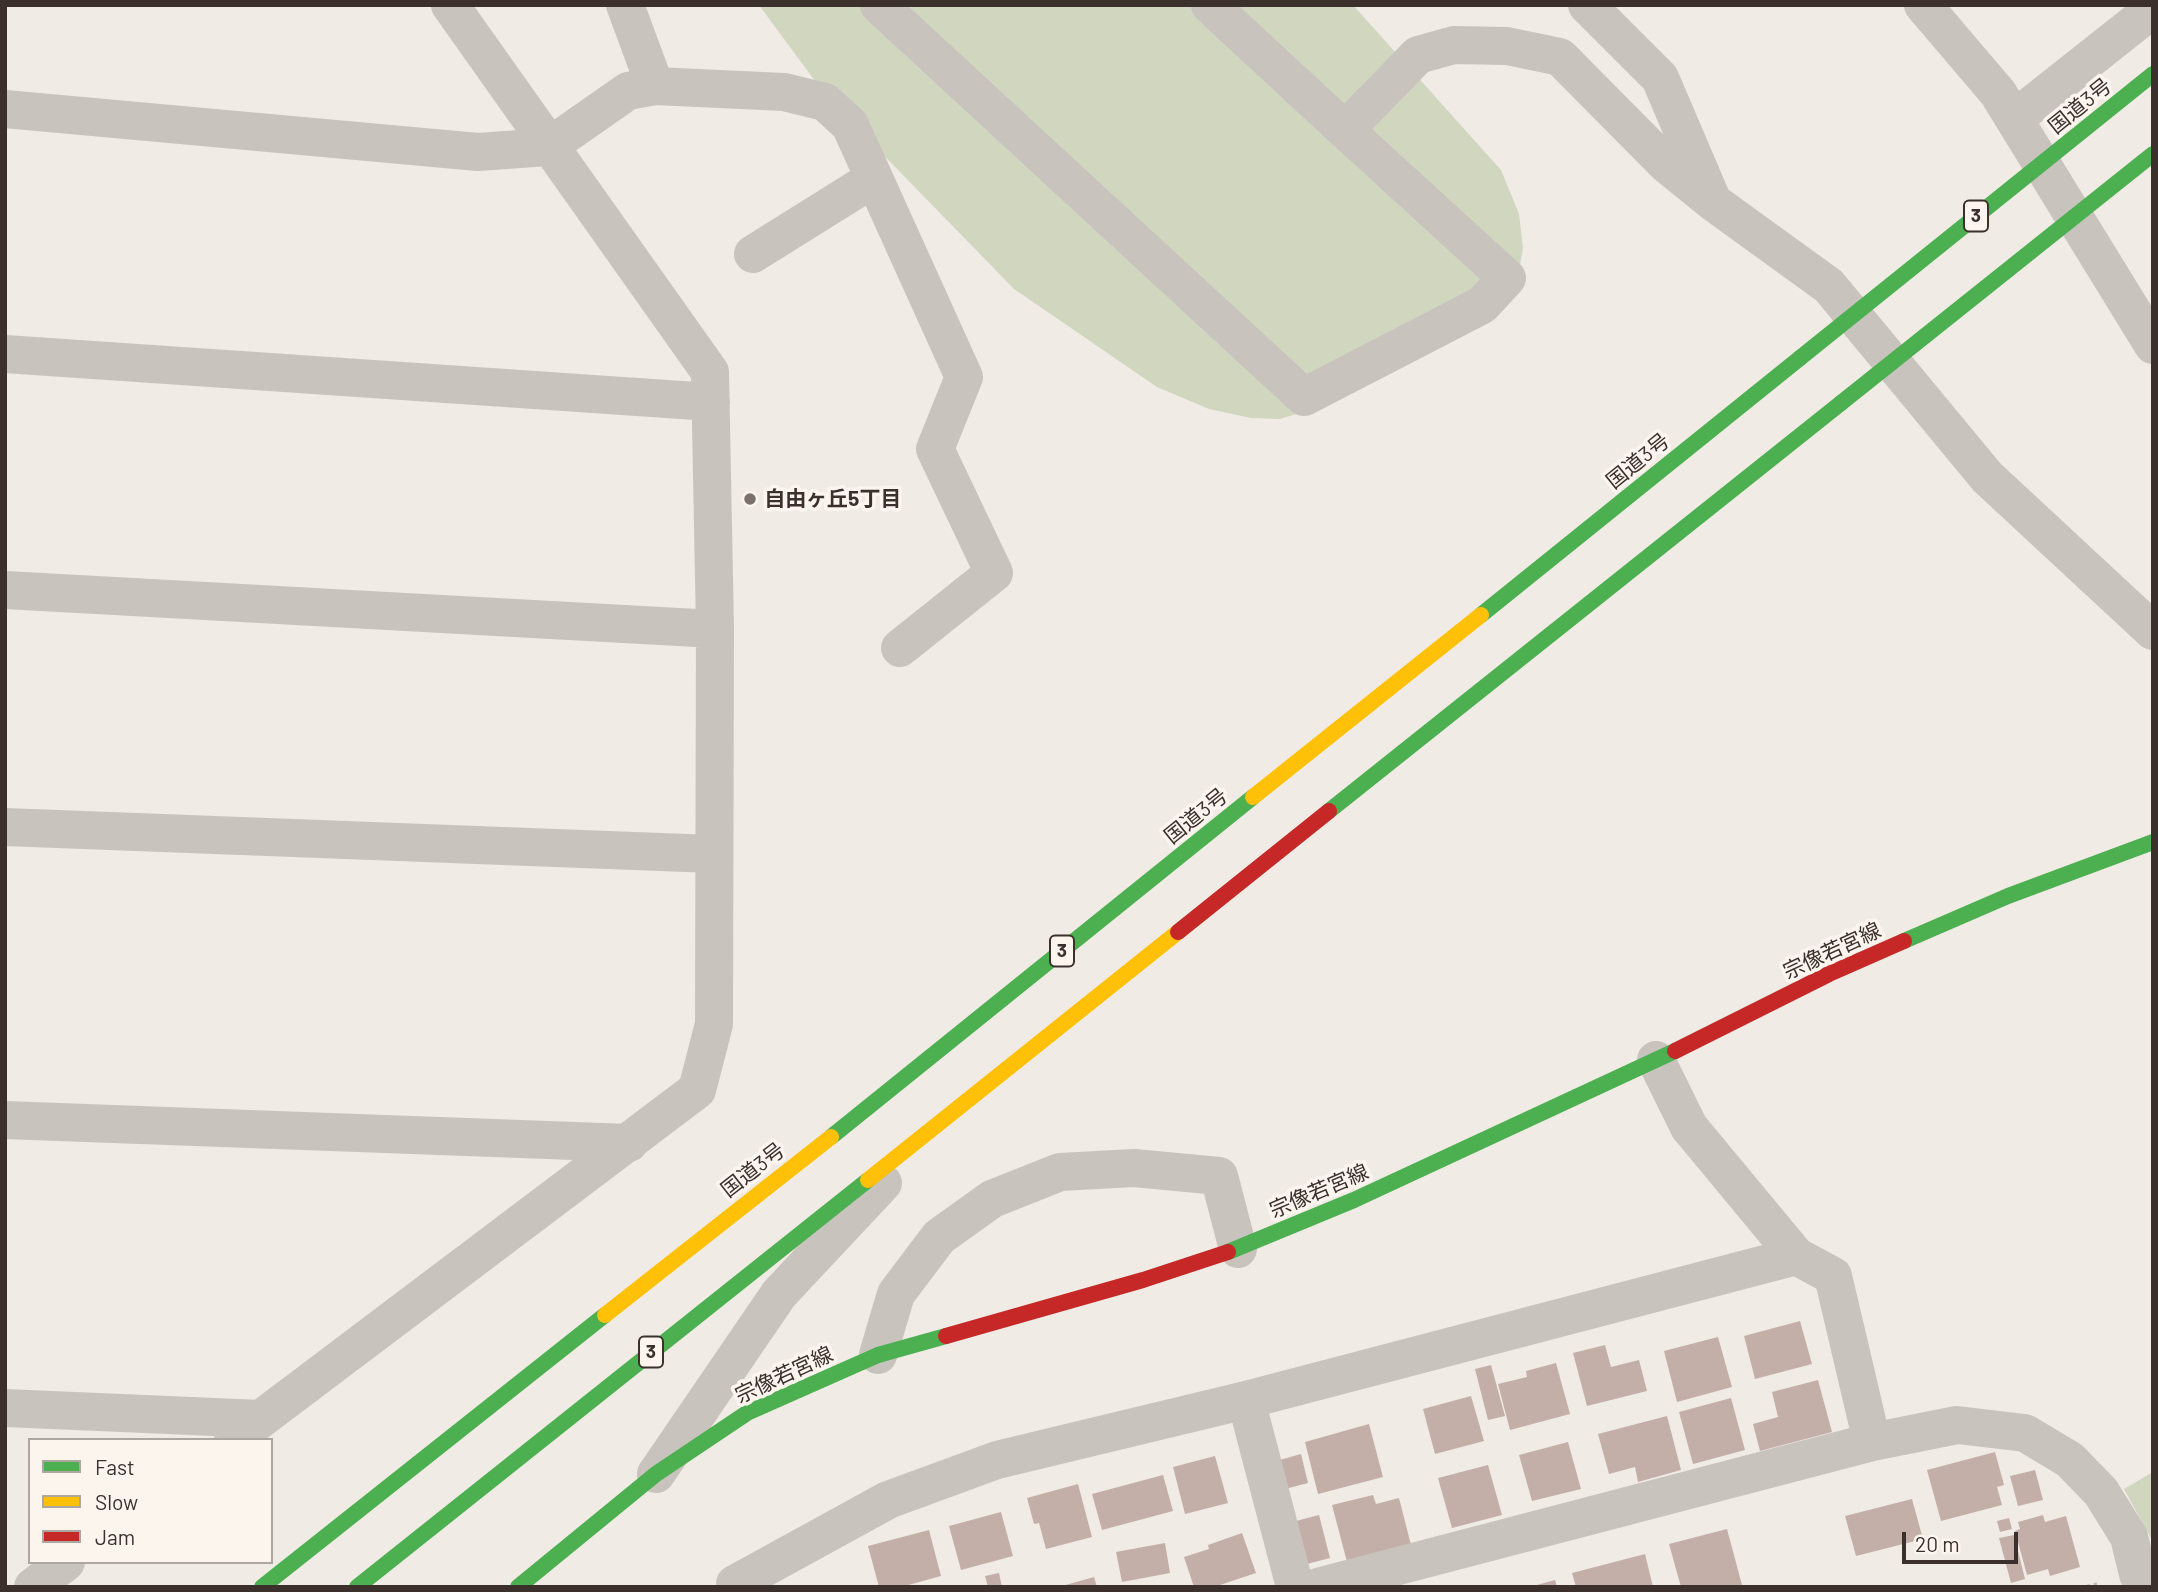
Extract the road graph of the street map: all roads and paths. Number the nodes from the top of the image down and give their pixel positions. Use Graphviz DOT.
graph roads {
  1 [pos="450,5"];
  2 [pos="625,5"];
  3 [pos="880,5"];
  4 [pos="1210,5"];
  5 [pos="1587,5"];
  6 [pos="1923,5"];
  7 [pos="2153,9"];
  8 [pos="2153,74"];
  9 [pos="654,86"];
  10 [pos="5,109"];
  11 [pos="2014,119"];
  12 [pos="1345,130"];
  13 [pos="548,147"];
  14 [pos="2153,154"];
  15 [pos="873,179"];
  16 [pos="1713,202"];
  17 [pos="753,254"];
  18 [pos="2153,345"];
  19 [pos="5,354"];
  20 [pos="711,402"];
  21 [pos="5,590"];
  22 [pos="715,629"];
  23 [pos="2153,631"];
  24 [pos="900,648"];
  25 [pos="5,827"];
  26 [pos="2153,842"];
  27 [pos="713,854"];
  28 [pos="1656,1060"];
  29 [pos="944,1117"];
  30 [pos="5,1120"];
  31 [pos="629,1143"];
  32 [pos="1238,1249"];
  33 [pos="1796,1256"];
  34 [pos="878,1355"];
  35 [pos="1247,1400"];
  36 [pos="5,1408"];
  37 [pos="247,1429"];
  38 [pos="1872,1442"];
  39 [pos="656,1474"];
  40 [pos="320,1541"];
  41 [pos="63,1564"];
  42 [pos="33,1587"];
  43 [pos="246,1587"];
  44 [pos="262,1587"];
  45 [pos="357,1587"];
  46 [pos="518,1587"];
  47 [pos="735,1587"];
  48 [pos="1295,1587"];
  49 [pos="1318,1587"];
  50 [pos="2144,1587"];
  1 -- 13 [label="street"];
  2 -- 9 [label="street"];
  3 -- 12 [label="street"];
  4 -- 12 [label="street"];
  5 -- 16 [label="street"];
  6 -- 11 [label="street"];
  7 -- 11 [label="street"];
  8 -- 40 [label="main road, 国道3号 / 3, bridge"];
  9 -- 13 [label="street"];
  9 -- 15 [label="street"];
  10 -- 13 [label="street"];
  11 -- 18 [label="street"];
  12 -- 16 [label="street"];
  13 -- 20 [label="street"];
  14 -- 29 [label="main road, 3, bridge"];
  15 -- 17 [label="street"];
  15 -- 24 [label="street"];
  16 -- 23 [label="street"];
  19 -- 20 [label="street"];
  20 -- 22 [label="street"];
  21 -- 22 [label="street"];
  22 -- 27 [label="street"];
  25 -- 27 [label="street"];
  26 -- 28 [label="main road, 宗像若宮線"];
  27 -- 31 [label="street"];
  28 -- 32 [label="main road, 宗像若宮線"];
  28 -- 33 [label="street"];
  29 -- 39 [label="street"];
  29 -- 45 [label="main road, 3"];
  30 -- 31 [label="street"];
  31 -- 37 [label="street"];
  32 -- 34 [label="main road, 宗像若宮線"];
  32 -- 34 [label="street"];
  33 -- 35 [label="street"];
  33 -- 38 [label="street"];
  34 -- 39 [label="main road, 宗像若宮線"];
  35 -- 47 [label="street"];
  35 -- 48 [label="street"];
  36 -- 37 [label="street"];
  38 -- 49 [label="street"];
  38 -- 50 [label="street"];
  39 -- 46 [label="main road, 宗像若宮線"];
  40 -- 43 [label="main road"];
  40 -- 44 [label="main road, 国道3号 / 3"];
  41 -- 42 [label="street"];
}
